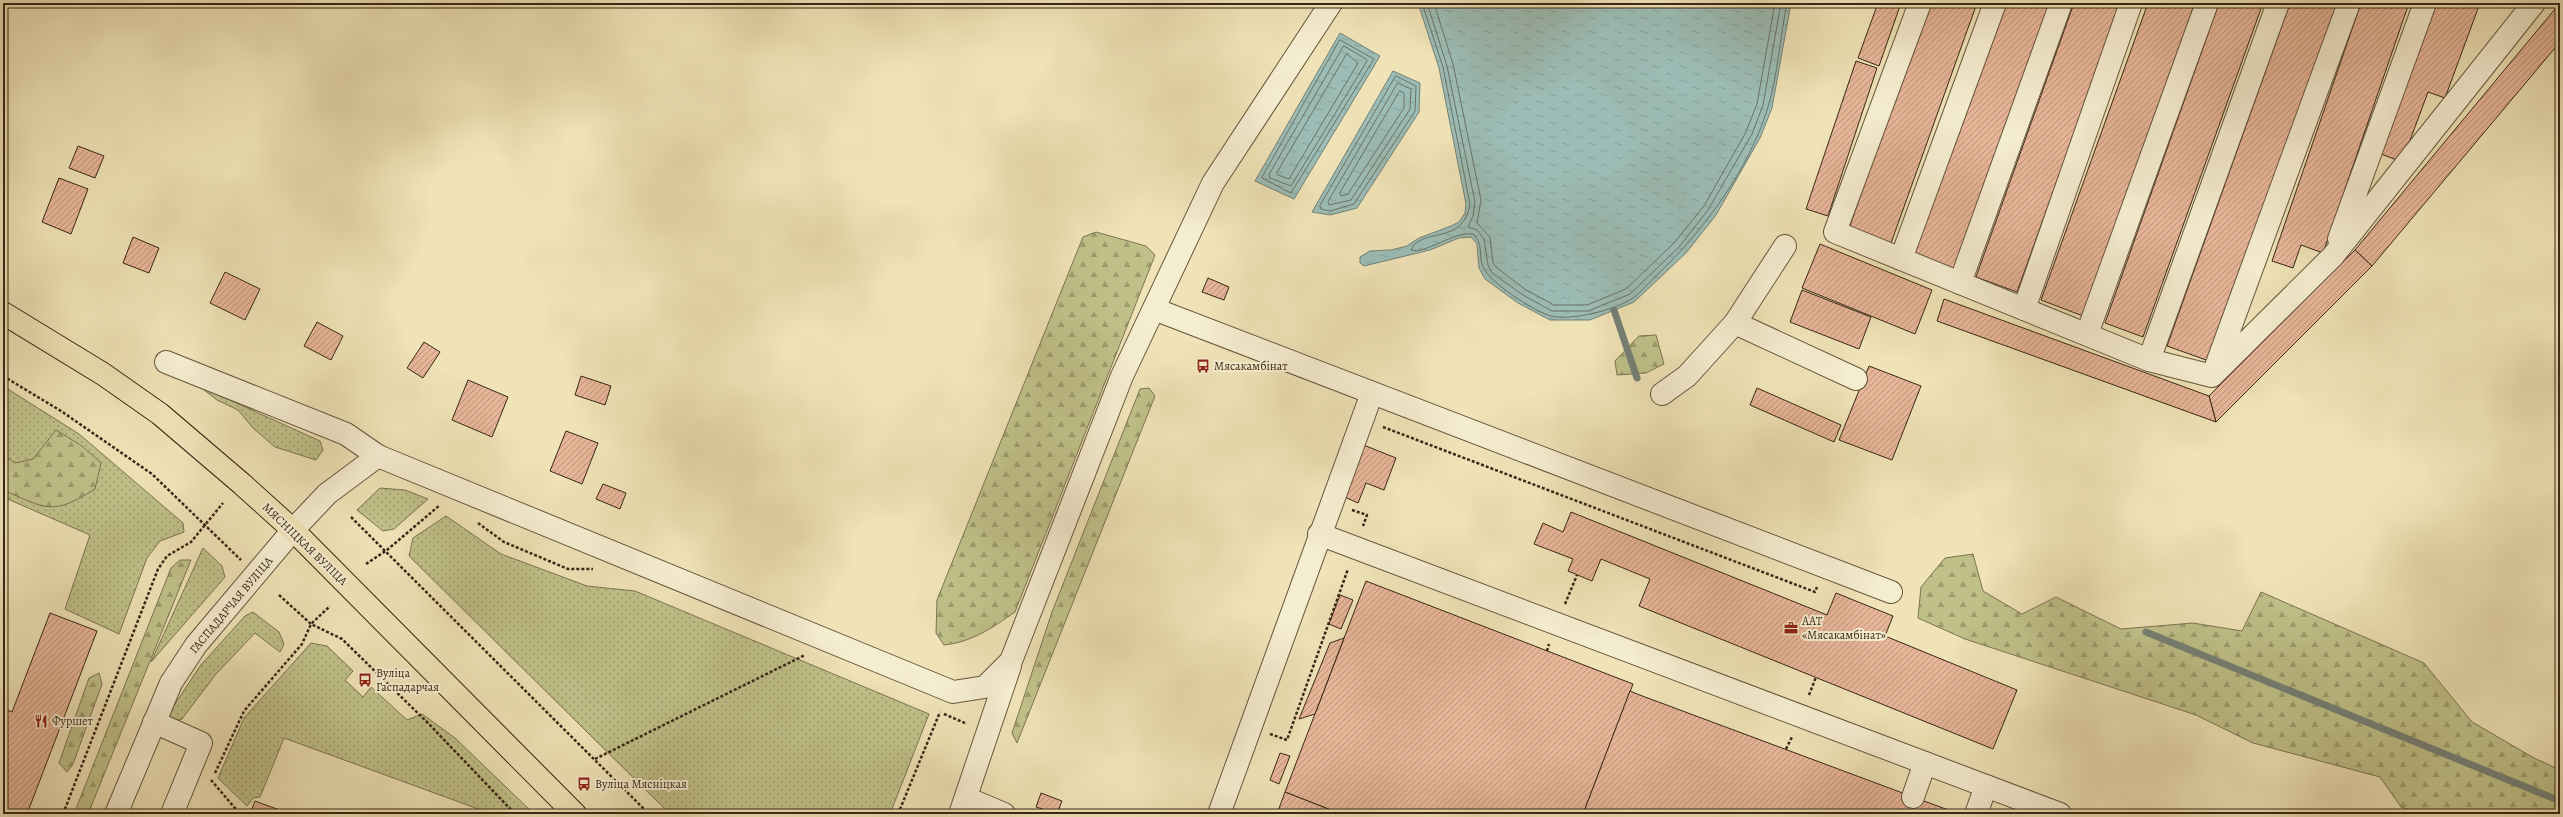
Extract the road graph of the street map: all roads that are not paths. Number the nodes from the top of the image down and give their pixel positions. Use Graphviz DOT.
graph roads {
  1 [pos="1331,3"];
  2 [pos="1920,3"];
  3 [pos="1995,3"];
  4 [pos="2062,3"];
  5 [pos="2131,3"];
  6 [pos="2207,3"];
  7 [pos="2278,3"];
  8 [pos="2349,3"];
  9 [pos="2425,3"];
  10 [pos="2534,3"];
  11 [pos="1785,246"];
  12 [pos="2333,256"];
  13 [pos="1901,259"];
  14 [pos="1960,283"];
  15 [pos="1154,309"];
  16 [pos="2024,309"];
  17 [pos="3,313"];
  18 [pos="1735,323"];
  19 [pos="2087,334"];
  20 [pos="2149,360"];
  21 [pos="166,362"];
  22 [pos="2212,376"];
  23 [pos="1856,379"];
  24 [pos="1372,393"];
  25 [pos="1662,394"];
  26 [pos="378,456"];
  27 [pos="293,530"];
  28 [pos="1319,534"];
  29 [pos="1891,592"];
  30 [pos="1011,661"];
  31 [pos="154,722"];
  32 [pos="1925,763"];
  33 [pos="1986,786"];
  34 [pos="1913,797"];
  35 [pos="963,806"];
  36 [pos="116,814"];
  37 [pos="172,814"];
  38 [pos="575,814"];
  39 [pos="1004,814"];
  40 [pos="1219,814"];
  41 [pos="1976,814"];
  42 [pos="2060,814"];
  1 -- 15 [label="street"];
  2 -- 13 [label="street"];
  3 -- 13 [label="street"];
  4 -- 14 [label="street"];
  5 -- 16 [label="street"];
  6 -- 19 [label="street"];
  7 -- 20 [label="street"];
  8 -- 22 [label="street"];
  9 -- 12 [label="street"];
  10 -- 12 [label="street"];
  11 -- 18 [label="street"];
  12 -- 22 [label="street"];
  13 -- 14 [label="street"];
  14 -- 16 [label="street"];
  15 -- 24 [label="street"];
  15 -- 30 [label="street"];
  16 -- 19 [label="street"];
  17 -- 27 [label="main road, МЯСНІЦКАЯ ВУЛІЦА"];
  18 -- 23 [label="street"];
  18 -- 25 [label="street"];
  19 -- 20 [label="street"];
  20 -- 22 [label="street"];
  21 -- 26 [label="street"];
  24 -- 28 [label="street"];
  24 -- 29 [label="street"];
  26 -- 27 [label="street, ГАСПАДАРЧАЯ ВУЛІЦА"];
  26 -- 30 [label="street"];
  27 -- 31 [label="street, ГАСПАДАРЧАЯ ВУЛІЦА"];
  27 -- 38 [label="main road, МЯСНІЦКАЯ ВУЛІЦА"];
  28 -- 32 [label="street"];
  28 -- 40 [label="street"];
  30 -- 35 [label="street"];
  31 -- 36 [label="street, ГАСПАДАРЧАЯ ВУЛІЦА"];
  31 -- 37 [label="street"];
  32 -- 33 [label="street"];
  32 -- 34 [label="street"];
  33 -- 41 [label="street"];
  33 -- 42 [label="street"];
  35 -- 39 [label="street"];
}
